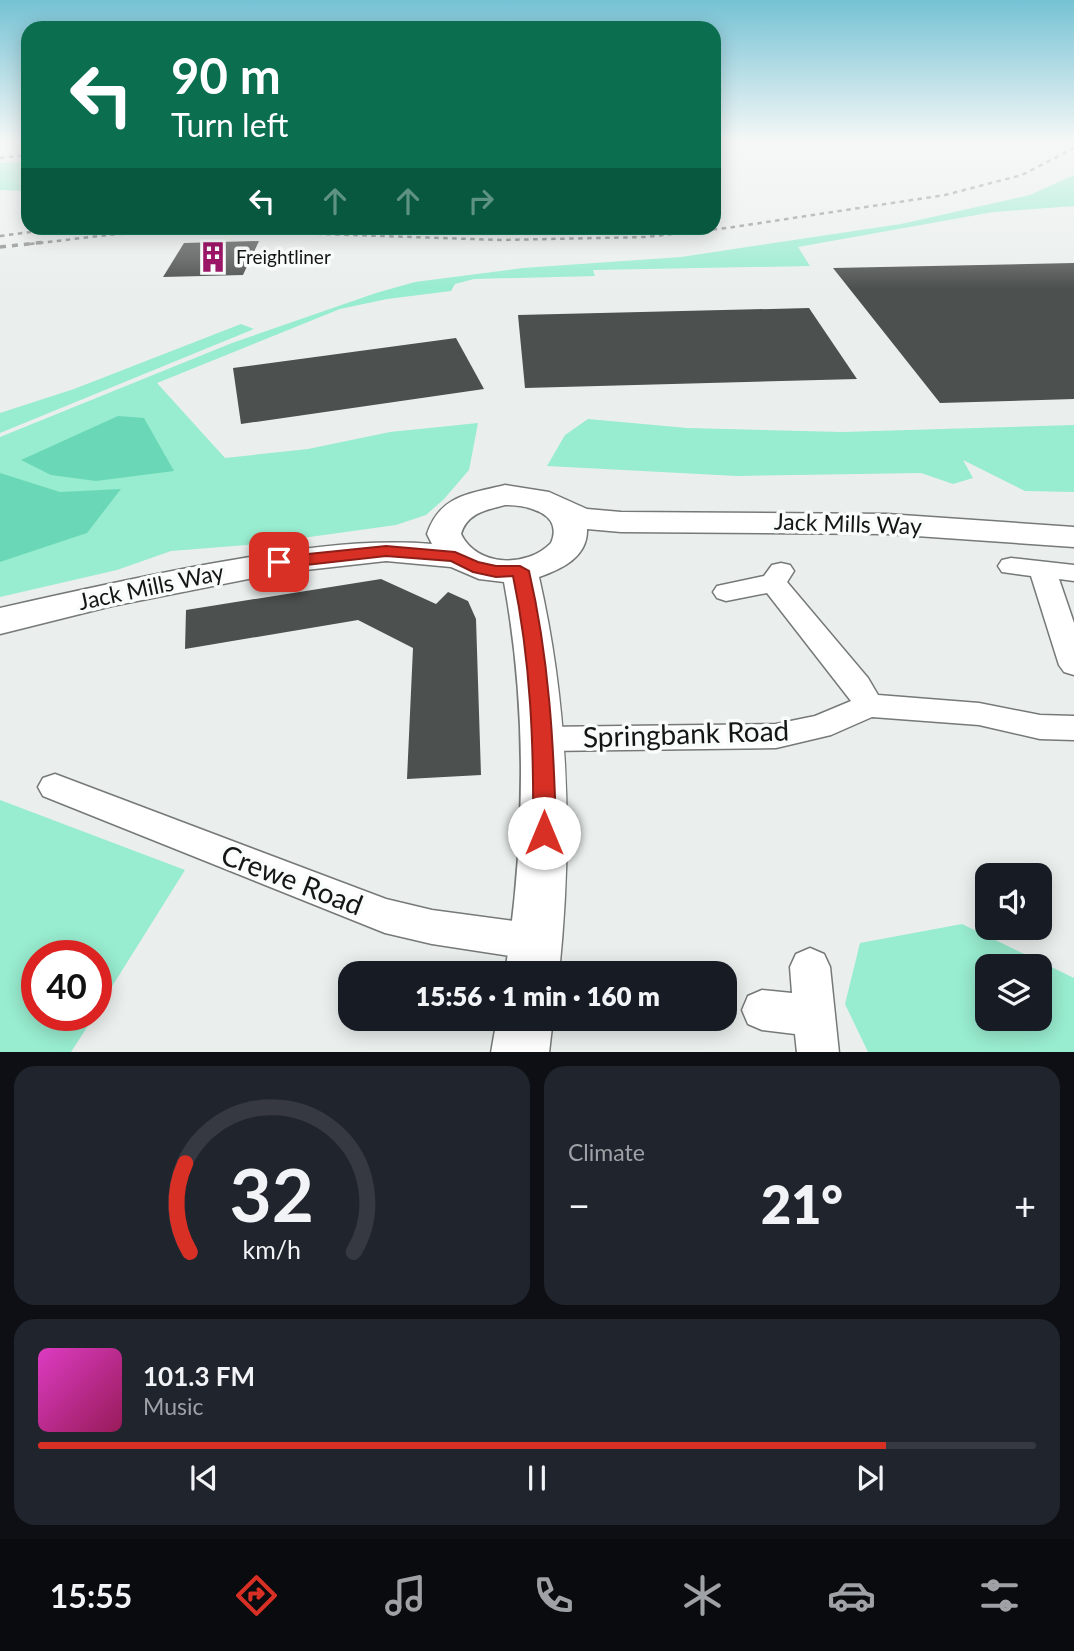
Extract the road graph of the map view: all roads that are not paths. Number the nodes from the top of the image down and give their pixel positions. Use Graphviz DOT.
graph roads {
  1 [pos="565,522"];
  2 [pos="1074,537"];
  3 [pos="449,542"];
  4 [pos="1011,566"];
  5 [pos="1042,569"];
  6 [pos="520,571"];
  7 [pos="1074,573"];
  8 [pos="726,592"];
  9 [pos="0,621"];
  10 [pos="1074,665"];
  11 [pos="869,706"];
  12 [pos="1074,728"];
  13 [pos="544,739"];
  14 [pos="55,787"];
  15 [pos="534,958"];
  16 [pos="810,967"];
  17 [pos="762,1010"];
  18 [pos="523,1031"];
  19 [pos="816,1034"];
  20 [pos="520,1052"];
  1 -- 2 [label="main road, Jack Mills Way"];
  1 -- 3 [label="main road"];
  1 -- 6 [label="main road"];
  3 -- 6 [label="main road"];
  3 -- 9 [label="main road, Jack Mills Way"];
  4 -- 5 [label="street"];
  5 -- 7 [label="street"];
  5 -- 10 [label="street"];
  6 -- 13 [label="main road, Crewe Road"];
  8 -- 11 [label="street"];
  11 -- 12 [label="street, Springbank Road"];
  11 -- 13 [label="street, Springbank Road"];
  13 -- 15 [label="main road, Crewe Road"];
  14 -- 15 [label="street, Crewe Road"];
  16 -- 19 [label="street"];
  17 -- 19 [label="street"];
  18 -- 20 [label="main road"];
}
